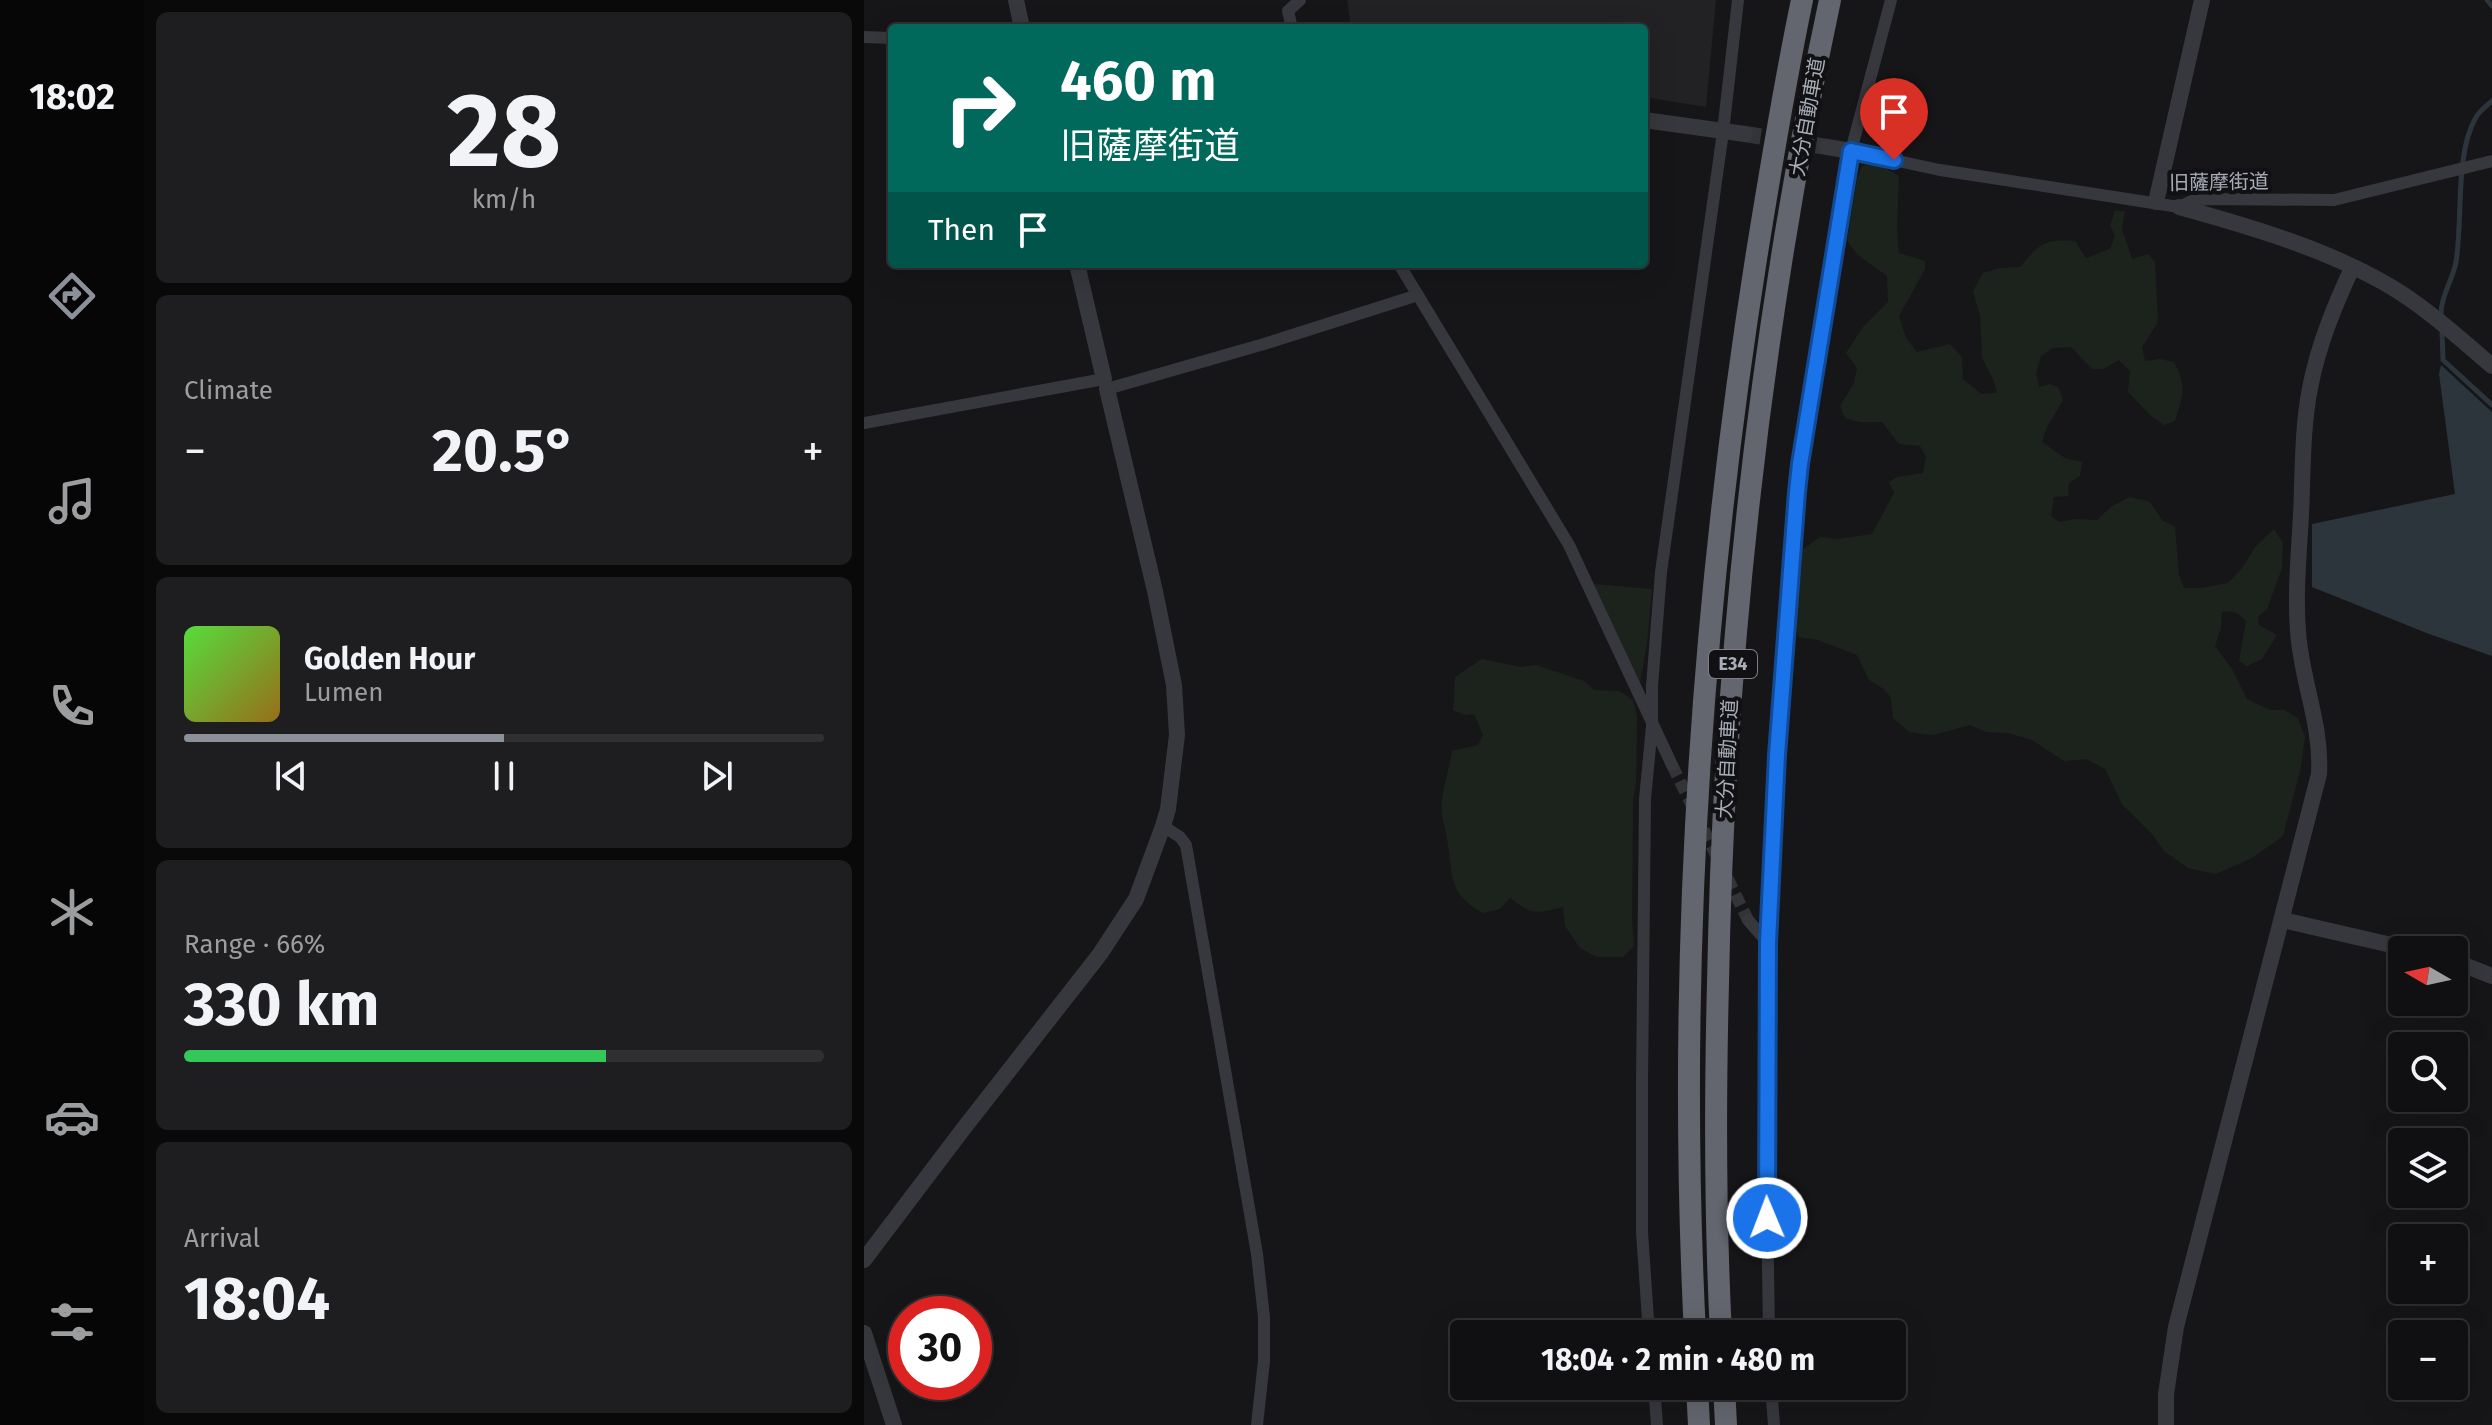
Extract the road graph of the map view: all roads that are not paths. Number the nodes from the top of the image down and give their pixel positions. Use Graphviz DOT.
graph roads {
  1 [pos="1016,0"];
  2 [pos="1300,0"];
  3 [pos="1738,0"];
  4 [pos="1792,0"];
  5 [pos="1802,0"];
  6 [pos="1830,0"];
  7 [pos="1891,0"];
  8 [pos="2202,0"];
  9 [pos="1021,24"];
  10 [pos="1291,24"];
  11 [pos="864,37"];
  12 [pos="888,38"];
  13 [pos="1648,121"];
  14 [pos="1777,126"];
  15 [pos="1723,132"];
  16 [pos="1745,134"];
  17 [pos="1827,147"];
  18 [pos="1851,151"];
  19 [pos="2492,161"];
  20 [pos="2156,202"];
  21 [pos="2179,207"];
  22 [pos="1078,268"];
  23 [pos="1401,268"];
  24 [pos="2352,268"];
  25 [pos="1418,295"];
  26 [pos="2492,366"];
  27 [pos="1105,384"];
  28 [pos="864,423"];
  29 [pos="1652,726"];
  30 [pos="1672,765"];
  31 [pos="1163,826"];
  32 [pos="1748,920"];
  33 [pos="2283,920"];
  34 [pos="1768,943"];
  35 [pos="2388,944"];
  36 [pos="2468,967"];
  37 [pos="2492,976"];
  38 [pos="864,1260"];
  39 [pos="1648,1320"];
  40 [pos="1694,1320"];
  41 [pos="1720,1320"];
  42 [pos="1769,1320"];
  43 [pos="864,1333"];
  44 [pos="1655,1400"];
  45 [pos="1698,1400"];
  46 [pos="1725,1400"];
  47 [pos="1772,1400"];
  48 [pos="894,1425"];
  49 [pos="1257,1425"];
  50 [pos="1657,1425"];
  51 [pos="1699,1425"];
  52 [pos="1726,1425"];
  53 [pos="1774,1425"];
  54 [pos="2166,1425"];
  1 -- 9 [label="street"];
  2 -- 10 [label="street"];
  3 -- 15 [label="street"];
  4 -- 14 [label="highway"];
  5 -- 14 [label="highway, 大分自動車道 / E34"];
  6 -- 41 [label="highway, 大分自動車道 / E34"];
  7 -- 18 [label="street"];
  8 -- 20 [label="street"];
  11 -- 12 [label="street"];
  13 -- 15 [label="street"];
  14 -- 40 [label="highway, 大分自動車道 / E34"];
  15 -- 16 [label="street"];
  15 -- 29 [label="street"];
  17 -- 18 [label="street"];
  18 -- 20 [label="street, 旧薩摩街道"];
  18 -- 34 [label="street"];
  19 -- 21 [label="street, 旧薩摩街道"];
  20 -- 21 [label="street, 旧薩摩街道"];
  21 -- 24 [label="street"];
  22 -- 27 [label="street"];
  23 -- 25 [label="street"];
  24 -- 26 [label="street"];
  24 -- 33 [label="street"];
  25 -- 27 [label="street"];
  25 -- 29 [label="street"];
  27 -- 28 [label="street"];
  27 -- 31 [label="street"];
  29 -- 30 [label="street"];
  29 -- 39 [label="street"];
  31 -- 38 [label="street"];
  31 -- 49 [label="street"];
  32 -- 34 [label="street"];
  33 -- 35 [label="street"];
  33 -- 54 [label="street"];
  34 -- 42 [label="street"];
  36 -- 37 [label="street"];
  43 -- 48 [label="street"];
  44 -- 50 [label="street"];
  45 -- 51 [label="highway"];
  46 -- 52 [label="highway"];
  47 -- 53 [label="street"];
}
